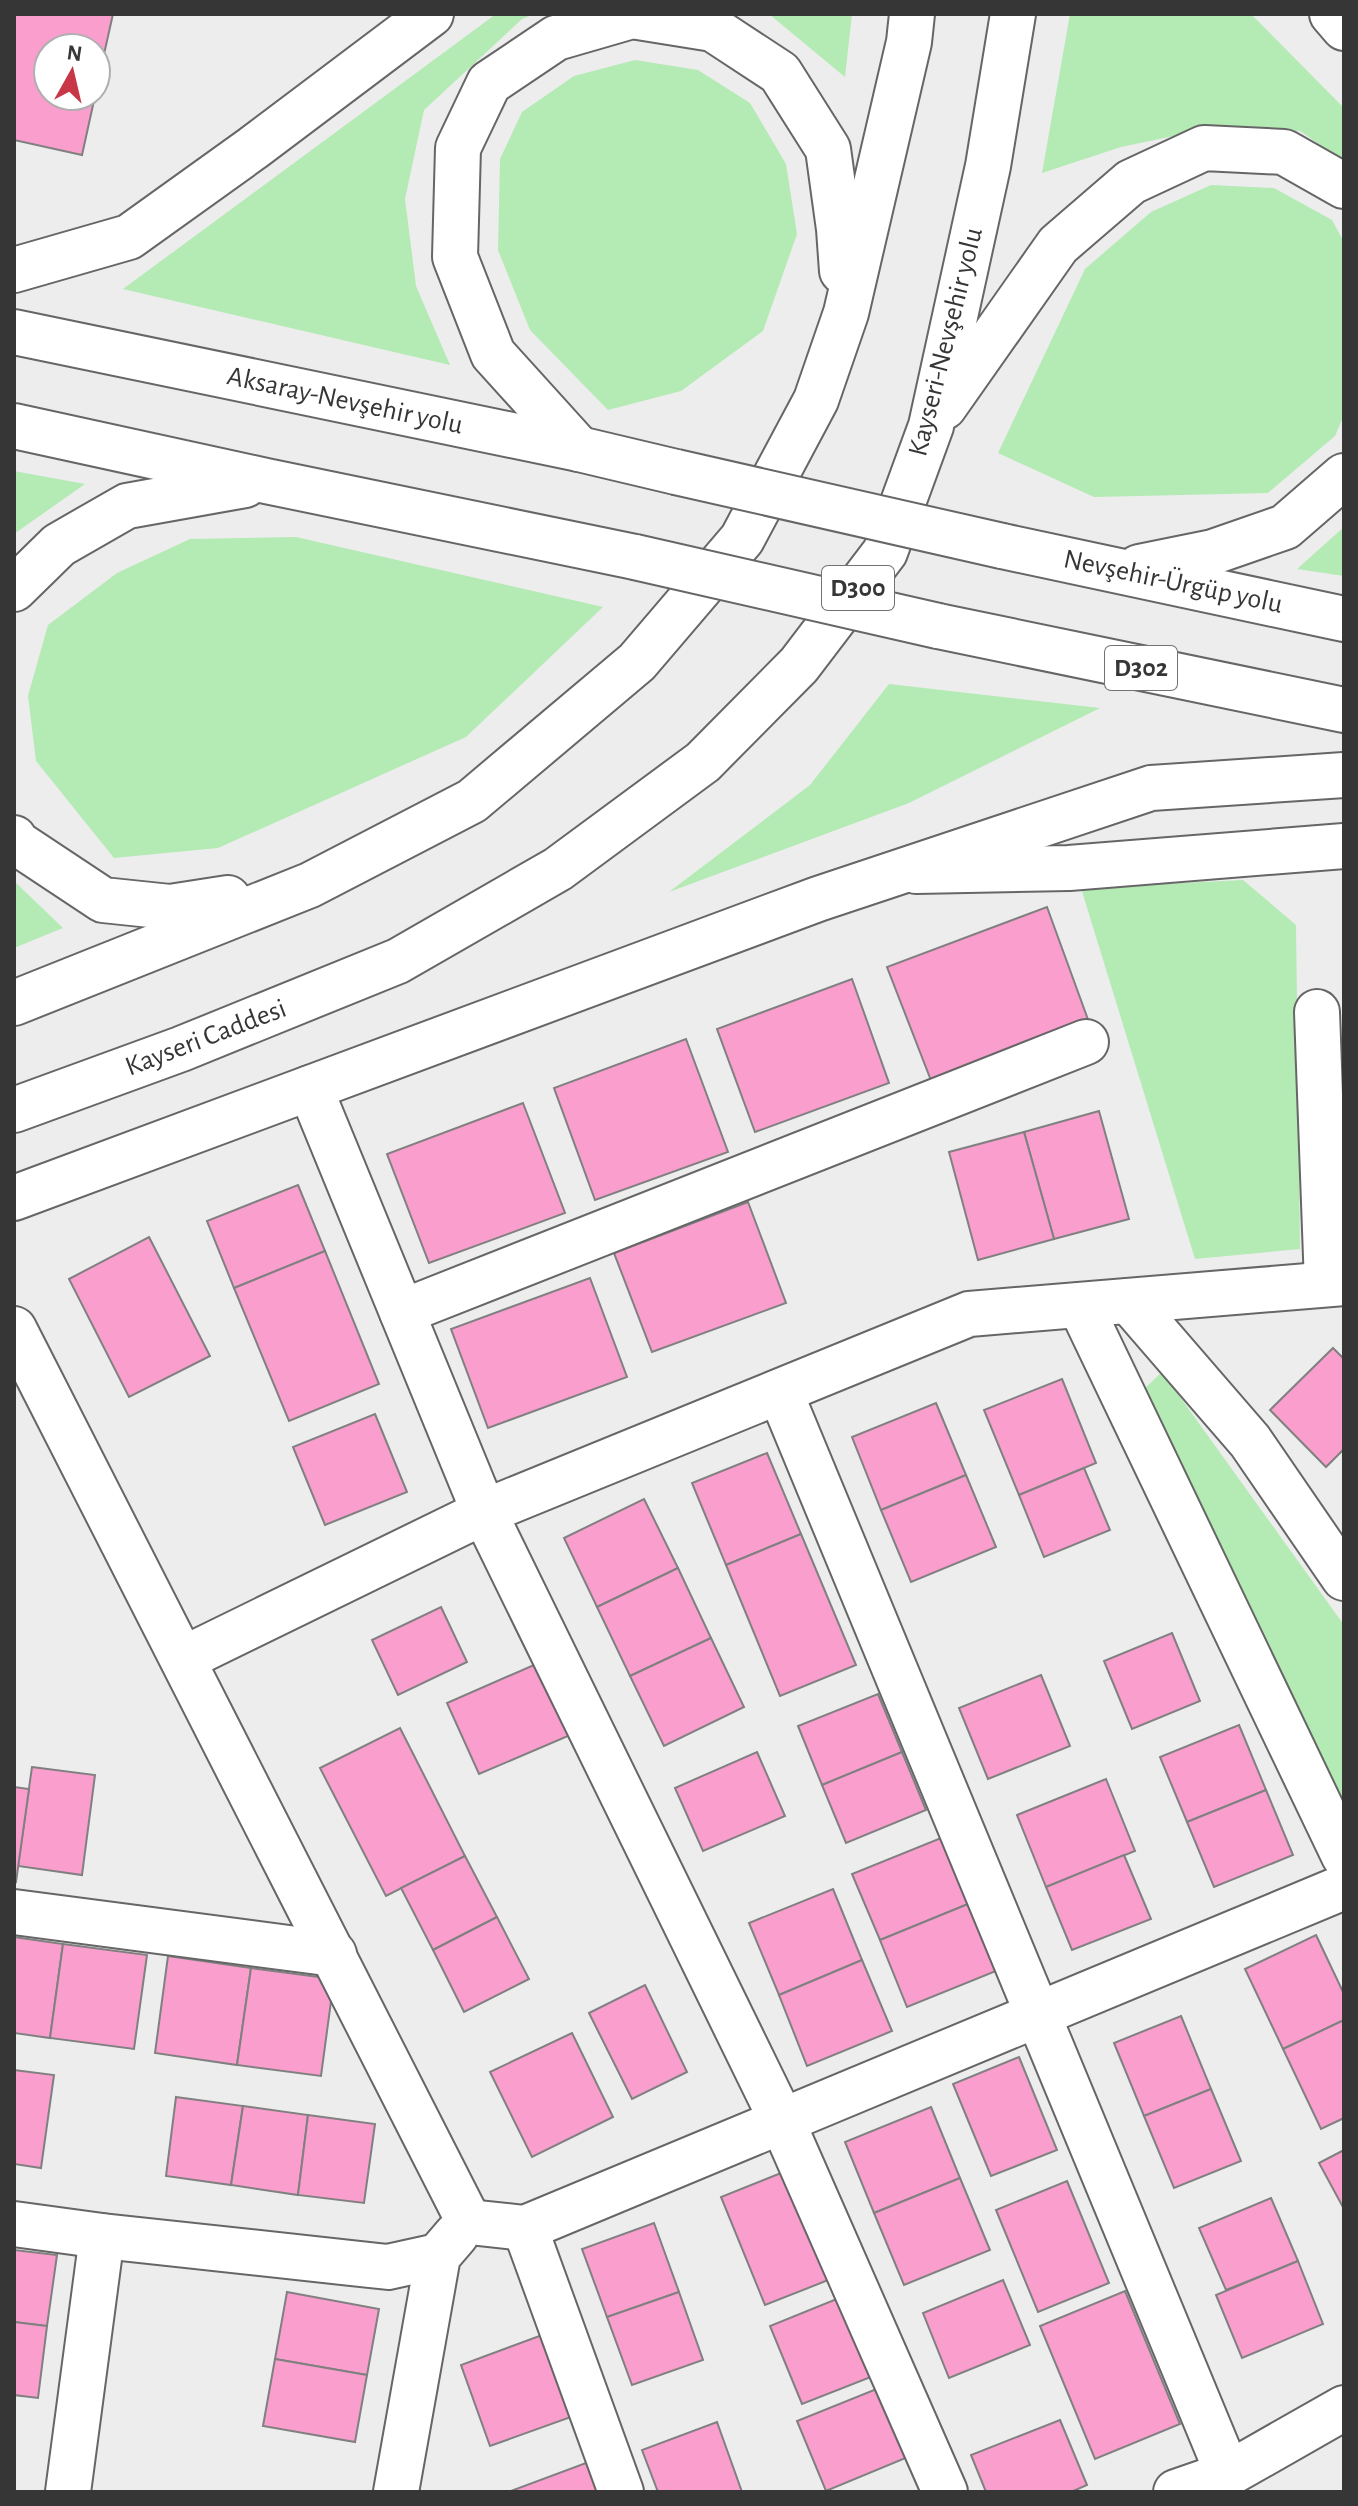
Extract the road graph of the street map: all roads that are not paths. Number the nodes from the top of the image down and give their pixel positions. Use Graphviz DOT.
graph roads {
  1 [pos="431,14"];
  2 [pos="912,14"];
  3 [pos="1013,14"];
  4 [pos="1332,14"];
  5 [pos="1344,28"];
  6 [pos="1344,186"];
  7 [pos="14,270"];
  8 [pos="846,313"];
  9 [pos="14,332"];
  10 [pos="14,426"];
  11 [pos="931,426"];
  12 [pos="579,449"];
  13 [pos="676,472"];
  14 [pos="1344,476"];
  15 [pos="266,481"];
  16 [pos="1123,571"];
  17 [pos="14,589"];
  18 [pos="1344,619"];
  19 [pos="938,626"];
  20 [pos="1344,710"];
  21 [pos="1344,775"];
  22 [pos="14,838"];
  23 [pos="1344,846"];
  24 [pos="902,871"];
  25 [pos="310,885"];
  26 [pos="398,961"];
  27 [pos="14,1003"];
  28 [pos="1317,1012"];
  29 [pos="1086,1042"];
  30 [pos="310,1088"];
  31 [pos="14,1110"];
  32 [pos="14,1198"];
  33 [pos="1335,1284"];
  34 [pos="1129,1301"];
  35 [pos="1080,1305"];
  36 [pos="402,1312"];
  37 [pos="14,1329"];
  38 [pos="780,1392"];
  39 [pos="484,1512"];
  40 [pos="1344,1578"];
  41 [pos="183,1659"];
  42 [pos="1344,1856"];
  43 [pos="1344,1887"];
  44 [pos="14,1912"];
  45 [pos="334,1954"];
  46 [pos="1038,2015"];
  47 [pos="782,2121"];
  48 [pos="469,2222"];
  49 [pos="14,2224"];
  50 [pos="525,2228"];
  51 [pos="102,2236"];
  52 [pos="438,2256"];
  53 [pos="1344,2408"];
  54 [pos="1228,2474"];
  55 [pos="68,2492"];
  56 [pos="396,2492"];
  57 [pos="621,2492"];
  58 [pos="945,2492"];
  59 [pos="1176,2492"];
  1 -- 7 [label="main road"];
  2 -- 8 [label="main road"];
  3 -- 11 [label="main road, Kayseri-Nevşehir yolu / D300"];
  4 -- 5 [label="main road"];
  6 -- 11 [label="main road"];
  8 -- 12 [label="main road"];
  8 -- 25 [label="main road"];
  9 -- 12 [label="main road, Aksaray-Nevşehir yolu"];
  10 -- 15 [label="main road, D300"];
  11 -- 26 [label="main road, Kayseri-Nevşehir yolu / D300"];
  12 -- 13 [label="main road, Aksaray-Nevşehir yolu"];
  13 -- 16 [label="main road, Nevşehir-Ürgüp yolu, bridge"];
  14 -- 16 [label="main road"];
  15 -- 17 [label="main road"];
  15 -- 19 [label="main road, D300, bridge"];
  16 -- 18 [label="main road, Nevşehir-Ürgüp yolu"];
  19 -- 20 [label="main road, D302"];
  21 -- 24 [label="main road"];
  22 -- 25 [label="main road"];
  23 -- 24 [label="main road"];
  24 -- 30 [label="main road"];
  25 -- 27 [label="main road"];
  26 -- 31 [label="main road, Kayseri Caddesi"];
  28 -- 33 [label="main road"];
  29 -- 36 [label="main road"];
  30 -- 32 [label="main road"];
  30 -- 36 [label="main road"];
  33 -- 34 [label="main road"];
  34 -- 35 [label="main road"];
  34 -- 40 [label="main road"];
  35 -- 38 [label="main road"];
  35 -- 42 [label="main road"];
  36 -- 39 [label="main road"];
  37 -- 41 [label="main road"];
  38 -- 39 [label="main road"];
  38 -- 46 [label="main road"];
  39 -- 41 [label="main road"];
  39 -- 47 [label="main road"];
  41 -- 45 [label="main road"];
  43 -- 46 [label="main road"];
  44 -- 45 [label="main road"];
  45 -- 48 [label="main road"];
  46 -- 47 [label="main road"];
  46 -- 54 [label="main road"];
  47 -- 50 [label="main road"];
  47 -- 58 [label="main road"];
  48 -- 50 [label="main road"];
  48 -- 52 [label="main road"];
  49 -- 51 [label="main road"];
  50 -- 57 [label="main road"];
  51 -- 52 [label="main road"];
  51 -- 55 [label="main road"];
  52 -- 56 [label="main road"];
  53 -- 54 [label="main road"];
  54 -- 59 [label="main road"];
}
